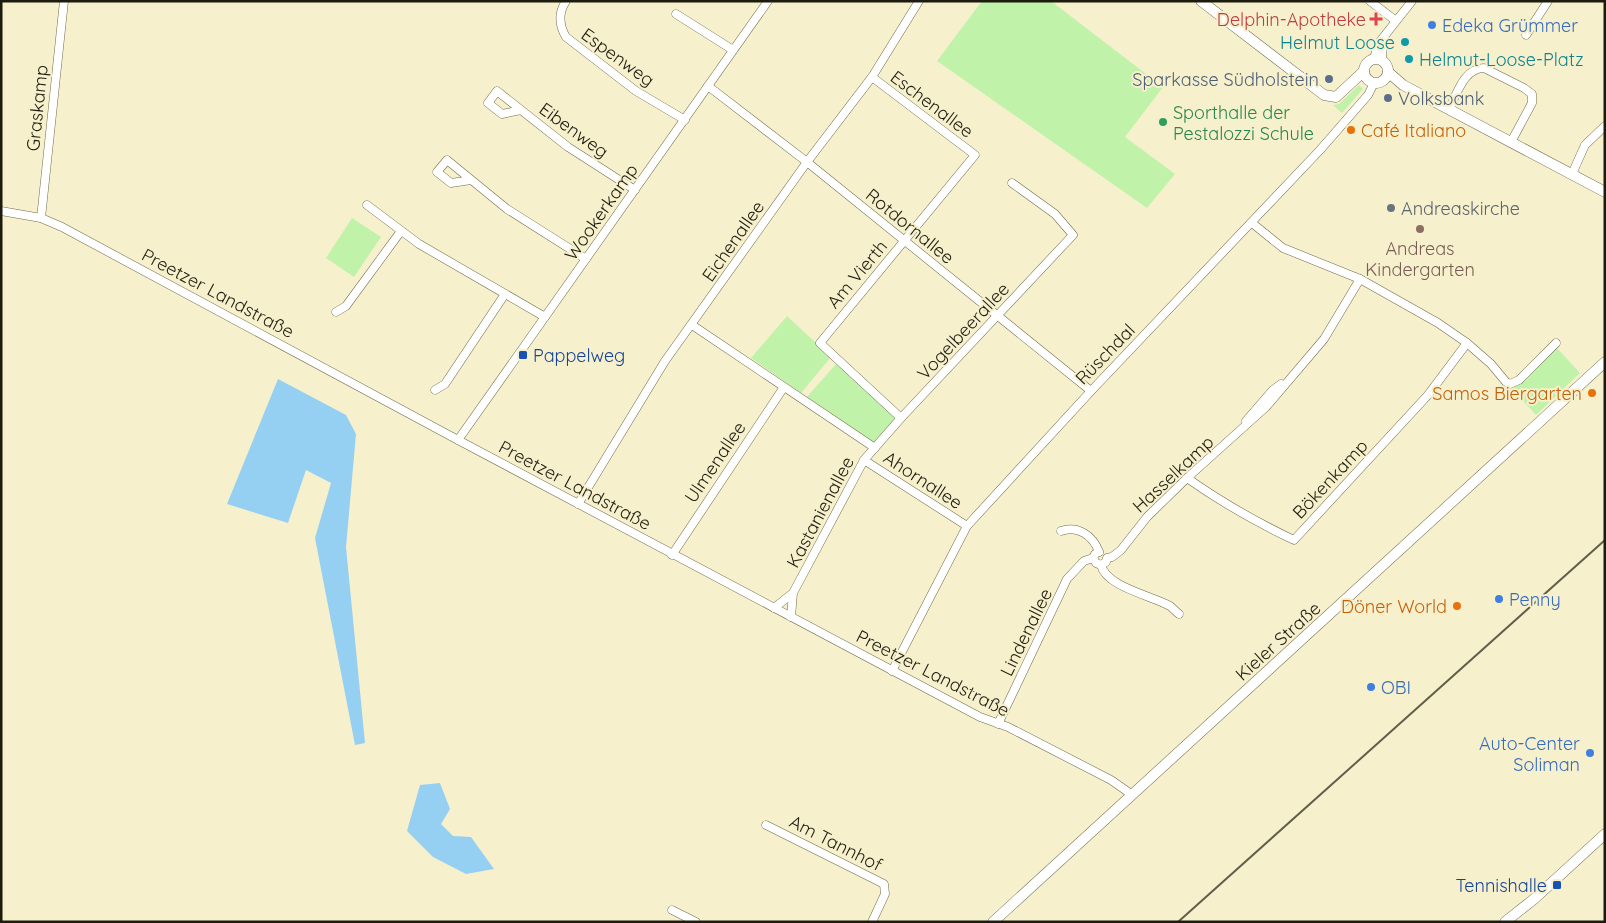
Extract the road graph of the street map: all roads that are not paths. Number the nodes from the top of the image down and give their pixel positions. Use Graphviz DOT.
graph roads {
  1 [pos="64,1"];
  2 [pos="566,1"];
  3 [pos="768,1"];
  4 [pos="919,1"];
  5 [pos="1201,1"];
  6 [pos="1370,1"];
  7 [pos="1412,1"];
  8 [pos="1548,1"];
  9 [pos="676,14"];
  10 [pos="1396,21"];
  11 [pos="1526,35"];
  12 [pos="733,50"];
  13 [pos="1378,60"];
  14 [pos="872,77"];
  15 [pos="1375,77"];
  16 [pos="708,86"];
  17 [pos="1449,109"];
  18 [pos="521,110"];
  19 [pos="685,120"];
  20 [pos="1605,126"];
  21 [pos="1511,142"];
  22 [pos="974,155"];
  23 [pos="807,162"];
  24 [pos="1572,174"];
  25 [pos="471,180"];
  26 [pos="1012,183"];
  27 [pos="635,190"];
  28 [pos="1605,192"];
  29 [pos="367,205"];
  30 [pos="1,211"];
  31 [pos="41,218"];
  32 [pos="1252,223"];
  33 [pos="402,232"];
  34 [pos="904,240"];
  35 [pos="586,259"];
  36 [pos="1360,279"];
  37 [pos="505,294"];
  38 [pos="336,312"];
  39 [pos="998,316"];
  40 [pos="545,317"];
  41 [pos="692,325"];
  42 [pos="1467,343"];
  43 [pos="1556,343"];
  44 [pos="1605,362"];
  45 [pos="784,387"];
  46 [pos="435,390"];
  47 [pos="1091,391"];
  48 [pos="901,418"];
  49 [pos="458,440"];
  50 [pos="875,448"];
  51 [pos="864,460"];
  52 [pos="1187,478"];
  53 [pos="578,504"];
  54 [pos="967,526"];
  55 [pos="1061,531"];
  56 [pos="672,554"];
  57 [pos="1096,555"];
  58 [pos="1107,558"];
  59 [pos="1101,565"];
  60 [pos="793,593"];
  61 [pos="774,608"];
  62 [pos="1179,614"];
  63 [pos="791,618"];
  64 [pos="892,671"];
  65 [pos="998,724"];
  66 [pos="1131,794"];
  67 [pos="766,825"];
  68 [pos="1605,834"];
  69 [pos="672,910"];
  70 [pos="696,922"];
  71 [pos="872,922"];
  72 [pos="994,922"];
  73 [pos="1505,922"];
  1 -- 31 [label="street, Graskamp"];
  2 -- 19 [label="street, Espenweg"];
  3 -- 12 [label="street, Wookerkamp"];
  4 -- 14 [label="street, Eichenallee"];
  5 -- 15 [label="main road"];
  6 -- 10 [label="street"];
  7 -- 10 [label="street"];
  8 -- 11 [label="street"];
  9 -- 12 [label="street"];
  10 -- 13 [label="street"];
  12 -- 16 [label="street, Wookerkamp"];
  13 -- 15 [label="main road"];
  13 -- 15 [label="main road"];
  14 -- 22 [label="street, Eschenallee"];
  14 -- 23 [label="street, Eichenallee"];
  15 -- 17 [label="main road"];
  15 -- 32 [label="street, Rüschdal"];
  16 -- 19 [label="street, Wookerkamp"];
  16 -- 23 [label="street, Rotdornallee"];
  17 -- 21 [label="main road"];
  17 -- 21 [label="street"];
  18 -- 27 [label="street, Eibenweg"];
  19 -- 27 [label="street, Wookerkamp"];
  20 -- 24 [label="street"];
  21 -- 24 [label="main road"];
  22 -- 34 [label="street, Am Vierth"];
  23 -- 34 [label="street, Rotdornallee"];
  23 -- 41 [label="street, Eichenallee"];
  24 -- 28 [label="main road"];
  25 -- 35 [label="street"];
  26 -- 39 [label="street, Vogelbeerallee"];
  27 -- 35 [label="street, Wookerkamp"];
  29 -- 33 [label="street"];
  30 -- 31 [label="street, Preetzer Landstraße"];
  31 -- 49 [label="street, Preetzer Landstraße"];
  32 -- 36 [label="street"];
  32 -- 47 [label="street, Rüschdal"];
  33 -- 37 [label="street"];
  33 -- 38 [label="street"];
  34 -- 39 [label="street, Rotdornallee"];
  34 -- 48 [label="street, Am Vierth"];
  35 -- 40 [label="street, Wookerkamp"];
  36 -- 42 [label="street"];
  36 -- 52 [label="street, Hasselkamp"];
  37 -- 40 [label="street"];
  37 -- 46 [label="street"];
  39 -- 47 [label="street, Rotdornallee"];
  39 -- 48 [label="street, Vogelbeerallee"];
  40 -- 49 [label="street, Wookerkamp"];
  41 -- 45 [label="street"];
  41 -- 53 [label="street, Eichenallee"];
  42 -- 43 [label="street"];
  42 -- 52 [label="street, Bökenkamp"];
  44 -- 66 [label="main road, Kieler Straße"];
  45 -- 50 [label="street"];
  45 -- 56 [label="street, Ulmenallee"];
  47 -- 54 [label="street, Rüschdal"];
  48 -- 50 [label="street, Vogelbeerallee"];
  49 -- 53 [label="street, Preetzer Landstraße"];
  50 -- 51 [label="street, Kastanienallee"];
  51 -- 54 [label="street, Ahornallee"];
  51 -- 60 [label="street, Kastanienallee"];
  52 -- 58 [label="street, Hasselkamp"];
  53 -- 56 [label="street, Preetzer Landstraße"];
  54 -- 64 [label="street, Rüschdal"];
  55 -- 57 [label="street"];
  56 -- 61 [label="street, Preetzer Landstraße"];
  57 -- 58 [label="street"];
  57 -- 59 [label="street"];
  57 -- 65 [label="street, Lindenallee"];
  58 -- 59 [label="street"];
  59 -- 62 [label="street"];
  60 -- 61 [label="street, Kastanienallee"];
  60 -- 63 [label="street, Kastanienallee"];
  61 -- 63 [label="street, Preetzer Landstraße"];
  63 -- 64 [label="street, Preetzer Landstraße"];
  64 -- 65 [label="street, Preetzer Landstraße"];
  65 -- 66 [label="street, Preetzer Landstraße"];
  66 -- 72 [label="main road, Kieler Straße"];
  67 -- 71 [label="street, Am Tannhof"];
  68 -- 73 [label="main road"];
  69 -- 70 [label="street"];
}
